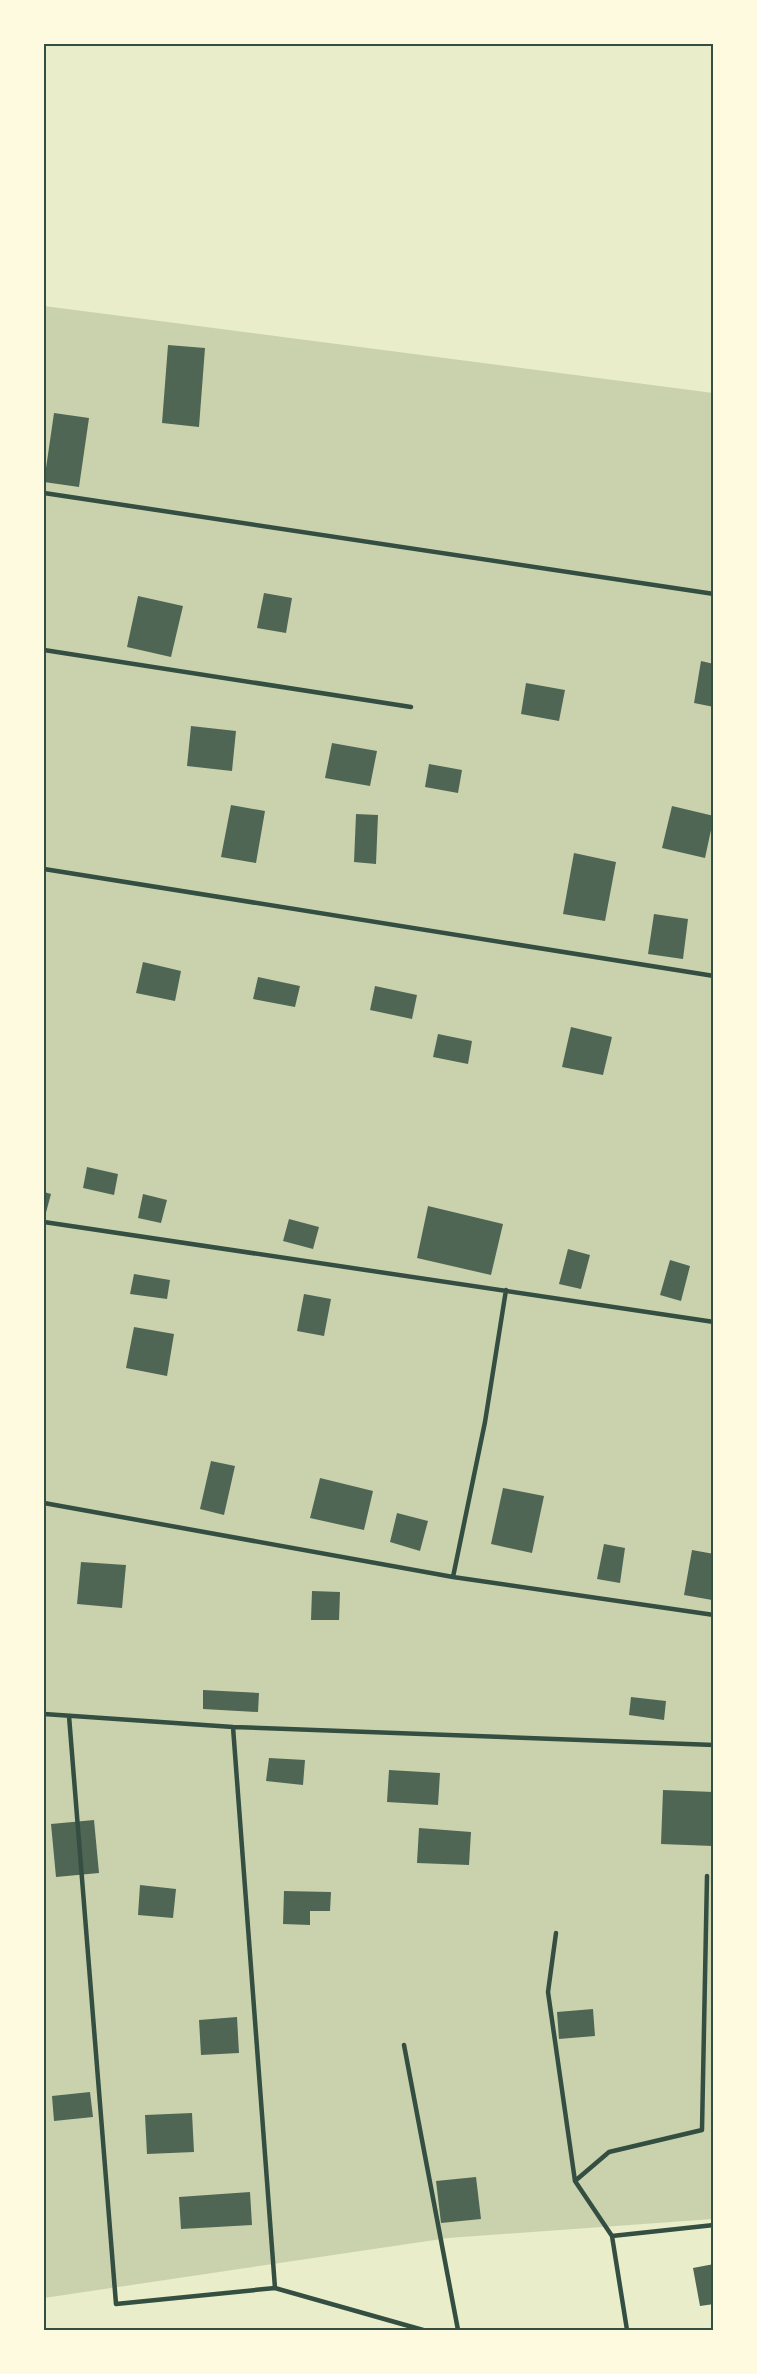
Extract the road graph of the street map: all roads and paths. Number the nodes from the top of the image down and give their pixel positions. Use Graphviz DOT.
graph roads {
  1 [pos="44,493"];
  2 [pos="714,594"];
  3 [pos="44,650"];
  4 [pos="411,706"];
  5 [pos="44,868"];
  6 [pos="714,976"];
  7 [pos="44,1222"];
  8 [pos="506,1290"];
  9 [pos="714,1322"];
  10 [pos="44,1503"];
  11 [pos="453,1577"];
  12 [pos="714,1615"];
  13 [pos="44,1714"];
  14 [pos="69,1716"];
  15 [pos="233,1727"];
  16 [pos="714,1745"];
  17 [pos="707,1876"];
  18 [pos="556,1933"];
  19 [pos="404,2046"];
  20 [pos="575,2181"];
  21 [pos="714,2225"];
  22 [pos="612,2235"];
  23 [pos="274,2288"];
  24 [pos="423,2331"];
  25 [pos="458,2331"];
  26 [pos="627,2331"];
  1 -- 2 [label="lane"];
  3 -- 4 [label="lane"];
  5 -- 6 [label="lane"];
  7 -- 8 [label="lane"];
  8 -- 9 [label="lane"];
  8 -- 11 [label="lane"];
  10 -- 11 [label="lane"];
  11 -- 12 [label="lane"];
  13 -- 14 [label="lane"];
  14 -- 15 [label="lane"];
  14 -- 23 [label="lane"];
  15 -- 16 [label="lane"];
  15 -- 23 [label="lane"];
  17 -- 20 [label="lane"];
  18 -- 20 [label="lane"];
  19 -- 25 [label="lane"];
  20 -- 22 [label="lane"];
  21 -- 22 [label="lane"];
  22 -- 26 [label="lane"];
  23 -- 24 [label="lane"];
}
